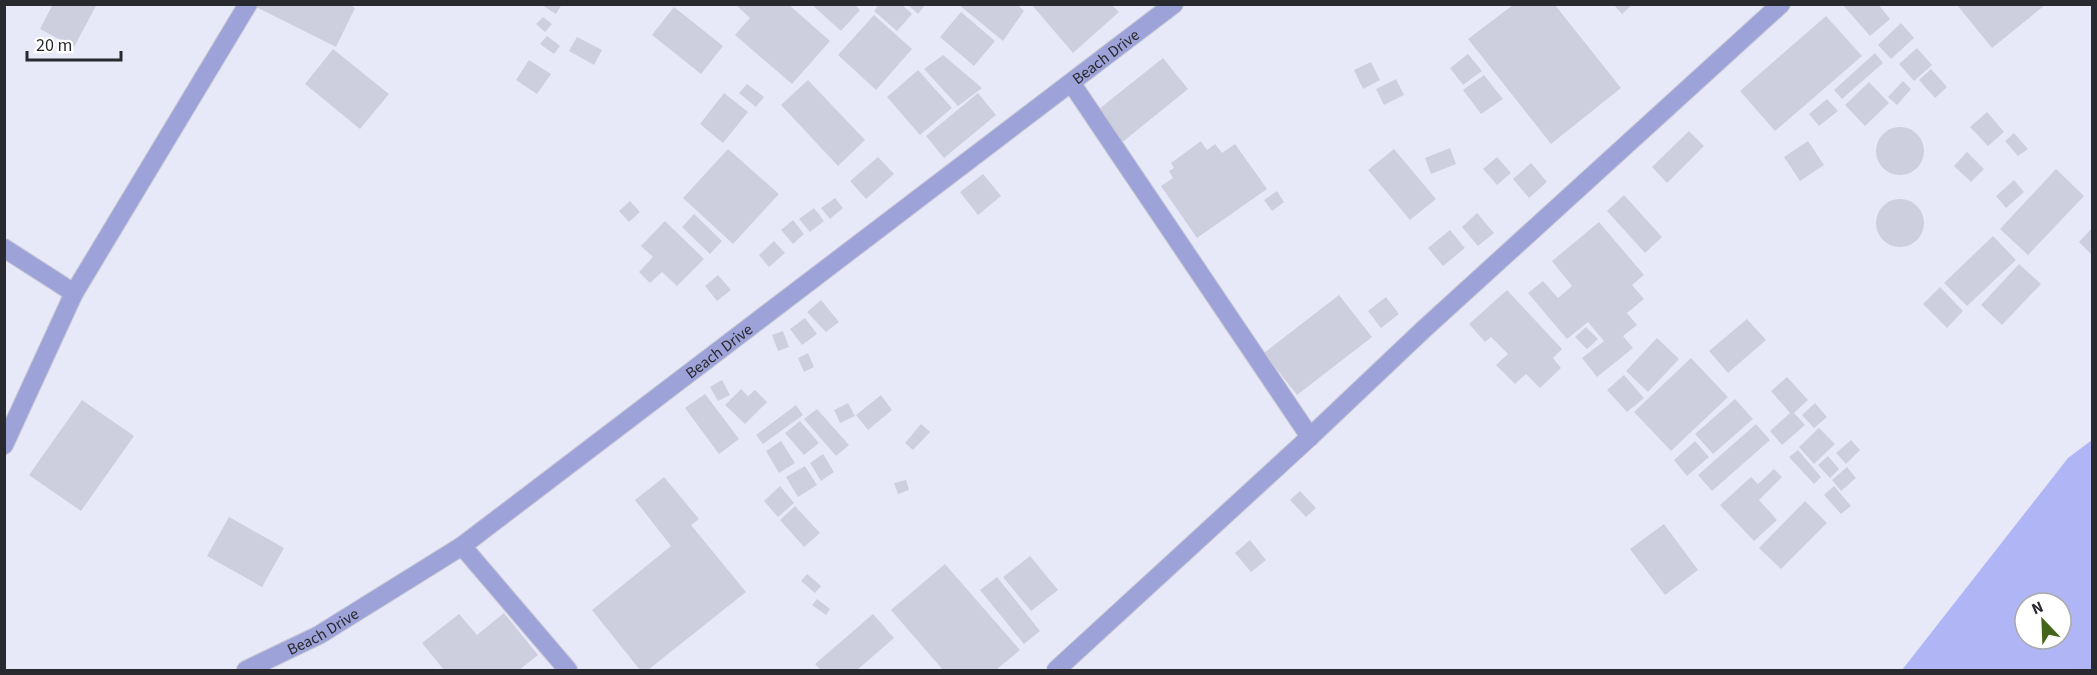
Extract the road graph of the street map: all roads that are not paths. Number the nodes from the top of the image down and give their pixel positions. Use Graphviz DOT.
graph roads {
  1 [pos="248,4"];
  2 [pos="1174,4"];
  3 [pos="1781,4"];
  4 [pos="1072,84"];
  5 [pos="4,248"];
  6 [pos="74,293"];
  7 [pos="1310,437"];
  8 [pos="4,445"];
  9 [pos="462,546"];
  10 [pos="246,670"];
  11 [pos="568,670"];
  12 [pos="1056,670"];
  1 -- 6 [label="street"];
  2 -- 4 [label="street, Beach Drive"];
  3 -- 7 [label="street"];
  4 -- 7 [label="street"];
  4 -- 9 [label="street, Beach Drive"];
  5 -- 6 [label="street"];
  6 -- 8 [label="street"];
  7 -- 12 [label="street"];
  9 -- 10 [label="street, Beach Drive"];
  9 -- 11 [label="street"];
}
